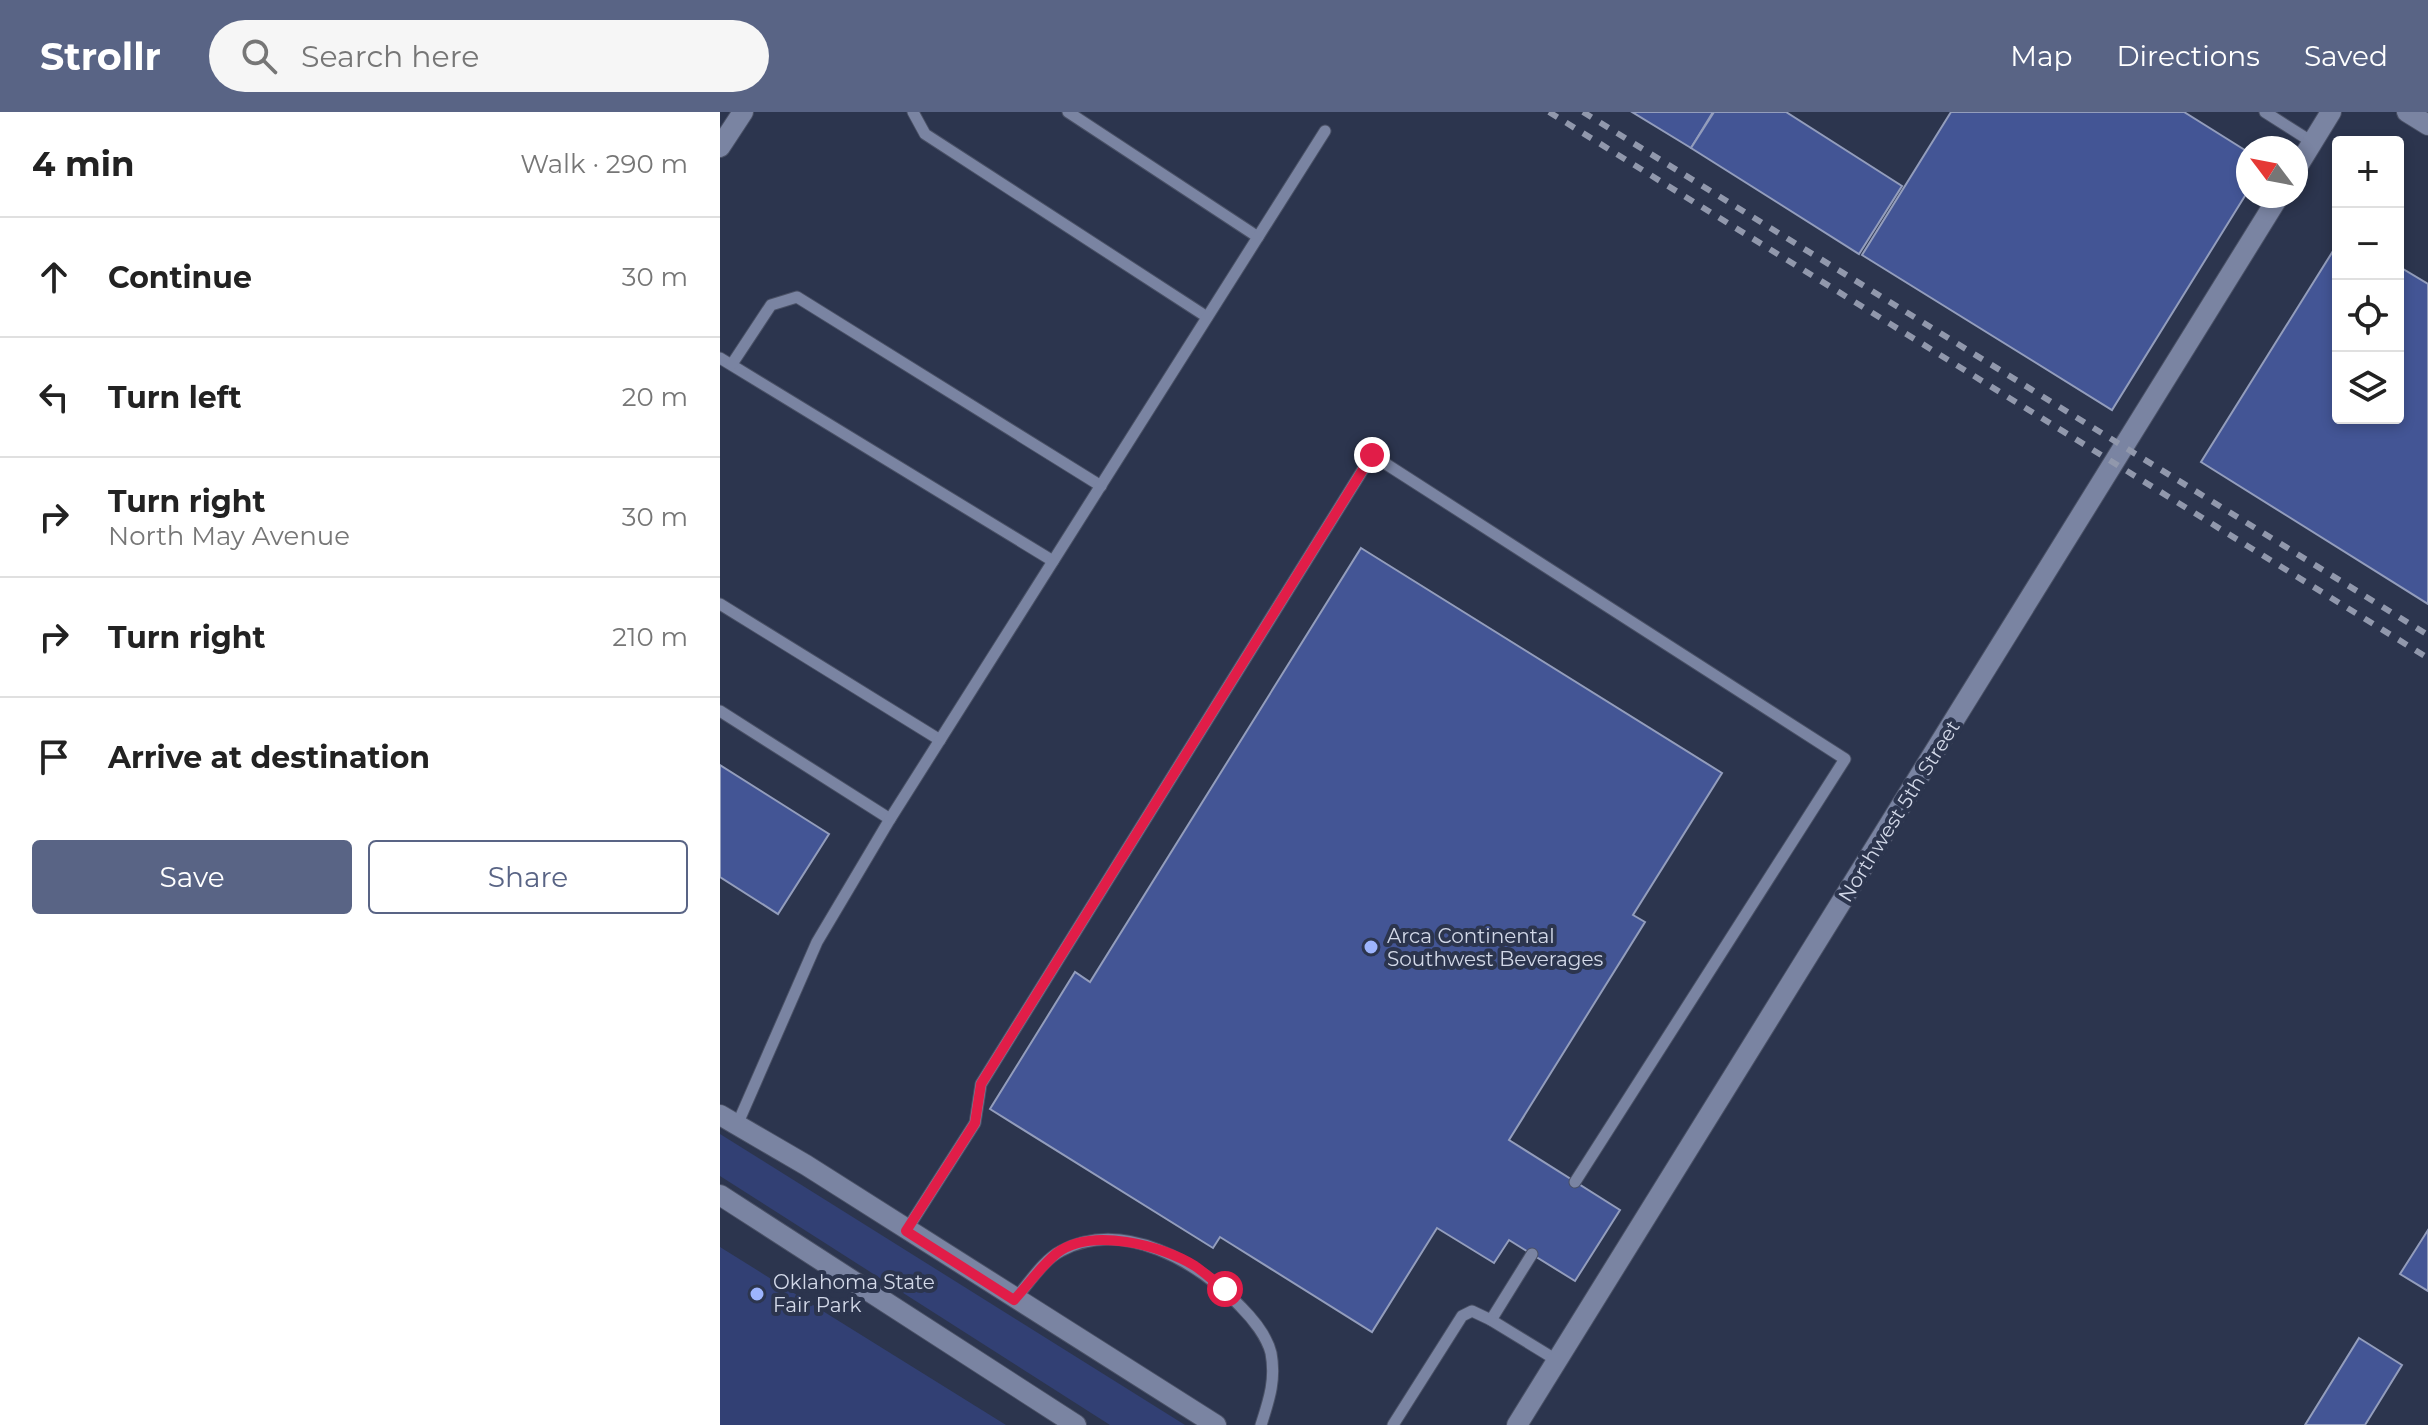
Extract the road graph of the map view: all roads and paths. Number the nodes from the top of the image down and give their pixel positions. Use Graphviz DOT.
graph roads {
  1 [pos="743,112"];
  2 [pos="913,112"];
  3 [pos="1068,112"];
  4 [pos="2265,112"];
  5 [pos="2331,112"];
  6 [pos="2407,112"];
  7 [pos="2428,125"];
  8 [pos="1325,131"];
  9 [pos="2312,142"];
  10 [pos="720,147"];
  11 [pos="2308,149"];
  12 [pos="2272,208"];
  13 [pos="1258,237"];
  14 [pos="1207,317"];
  15 [pos="720,358"];
  16 [pos="732,364"];
  17 [pos="1101,486"];
  18 [pos="1053,561"];
  19 [pos="720,604"];
  20 [pos="720,711"];
  21 [pos="940,740"];
  22 [pos="890,819"];
  23 [pos="728,1120"];
  24 [pos="1575,1182"];
  25 [pos="720,1195"];
  26 [pos="906,1231"];
  27 [pos="1532,1254"];
  28 [pos="1014,1300"];
  29 [pos="1491,1320"];
  30 [pos="1558,1361"];
  31 [pos="1076,1425"];
  32 [pos="1216,1425"];
  33 [pos="1261,1425"];
  34 [pos="1393,1425"];
  35 [pos="1517,1425"];
  1 -- 10 [label="street"];
  2 -- 14 [label="lane"];
  3 -- 13 [label="lane"];
  4 -- 9 [label="lane"];
  5 -- 9 [label="street"];
  6 -- 7 [label="street"];
  8 -- 13 [label="lane"];
  9 -- 11 [label="street"];
  12 -- 30 [label="street, Northwest 5th Street"];
  13 -- 14 [label="lane"];
  14 -- 17 [label="lane"];
  15 -- 16 [label="lane"];
  16 -- 17 [label="lane"];
  16 -- 18 [label="lane"];
  17 -- 18 [label="lane"];
  18 -- 21 [label="lane"];
  19 -- 21 [label="lane"];
  20 -- 22 [label="lane"];
  21 -- 22 [label="lane"];
  22 -- 23 [label="lane"];
  23 -- 26 [label="street"];
  24 -- 26 [label="lane"];
  25 -- 31 [label="street"];
  26 -- 28 [label="street"];
  27 -- 29 [label="lane"];
  28 -- 32 [label="street"];
  28 -- 33 [label="lane"];
  29 -- 30 [label="lane"];
  29 -- 34 [label="lane"];
  30 -- 35 [label="street, Northwest 5th Street"];
}
